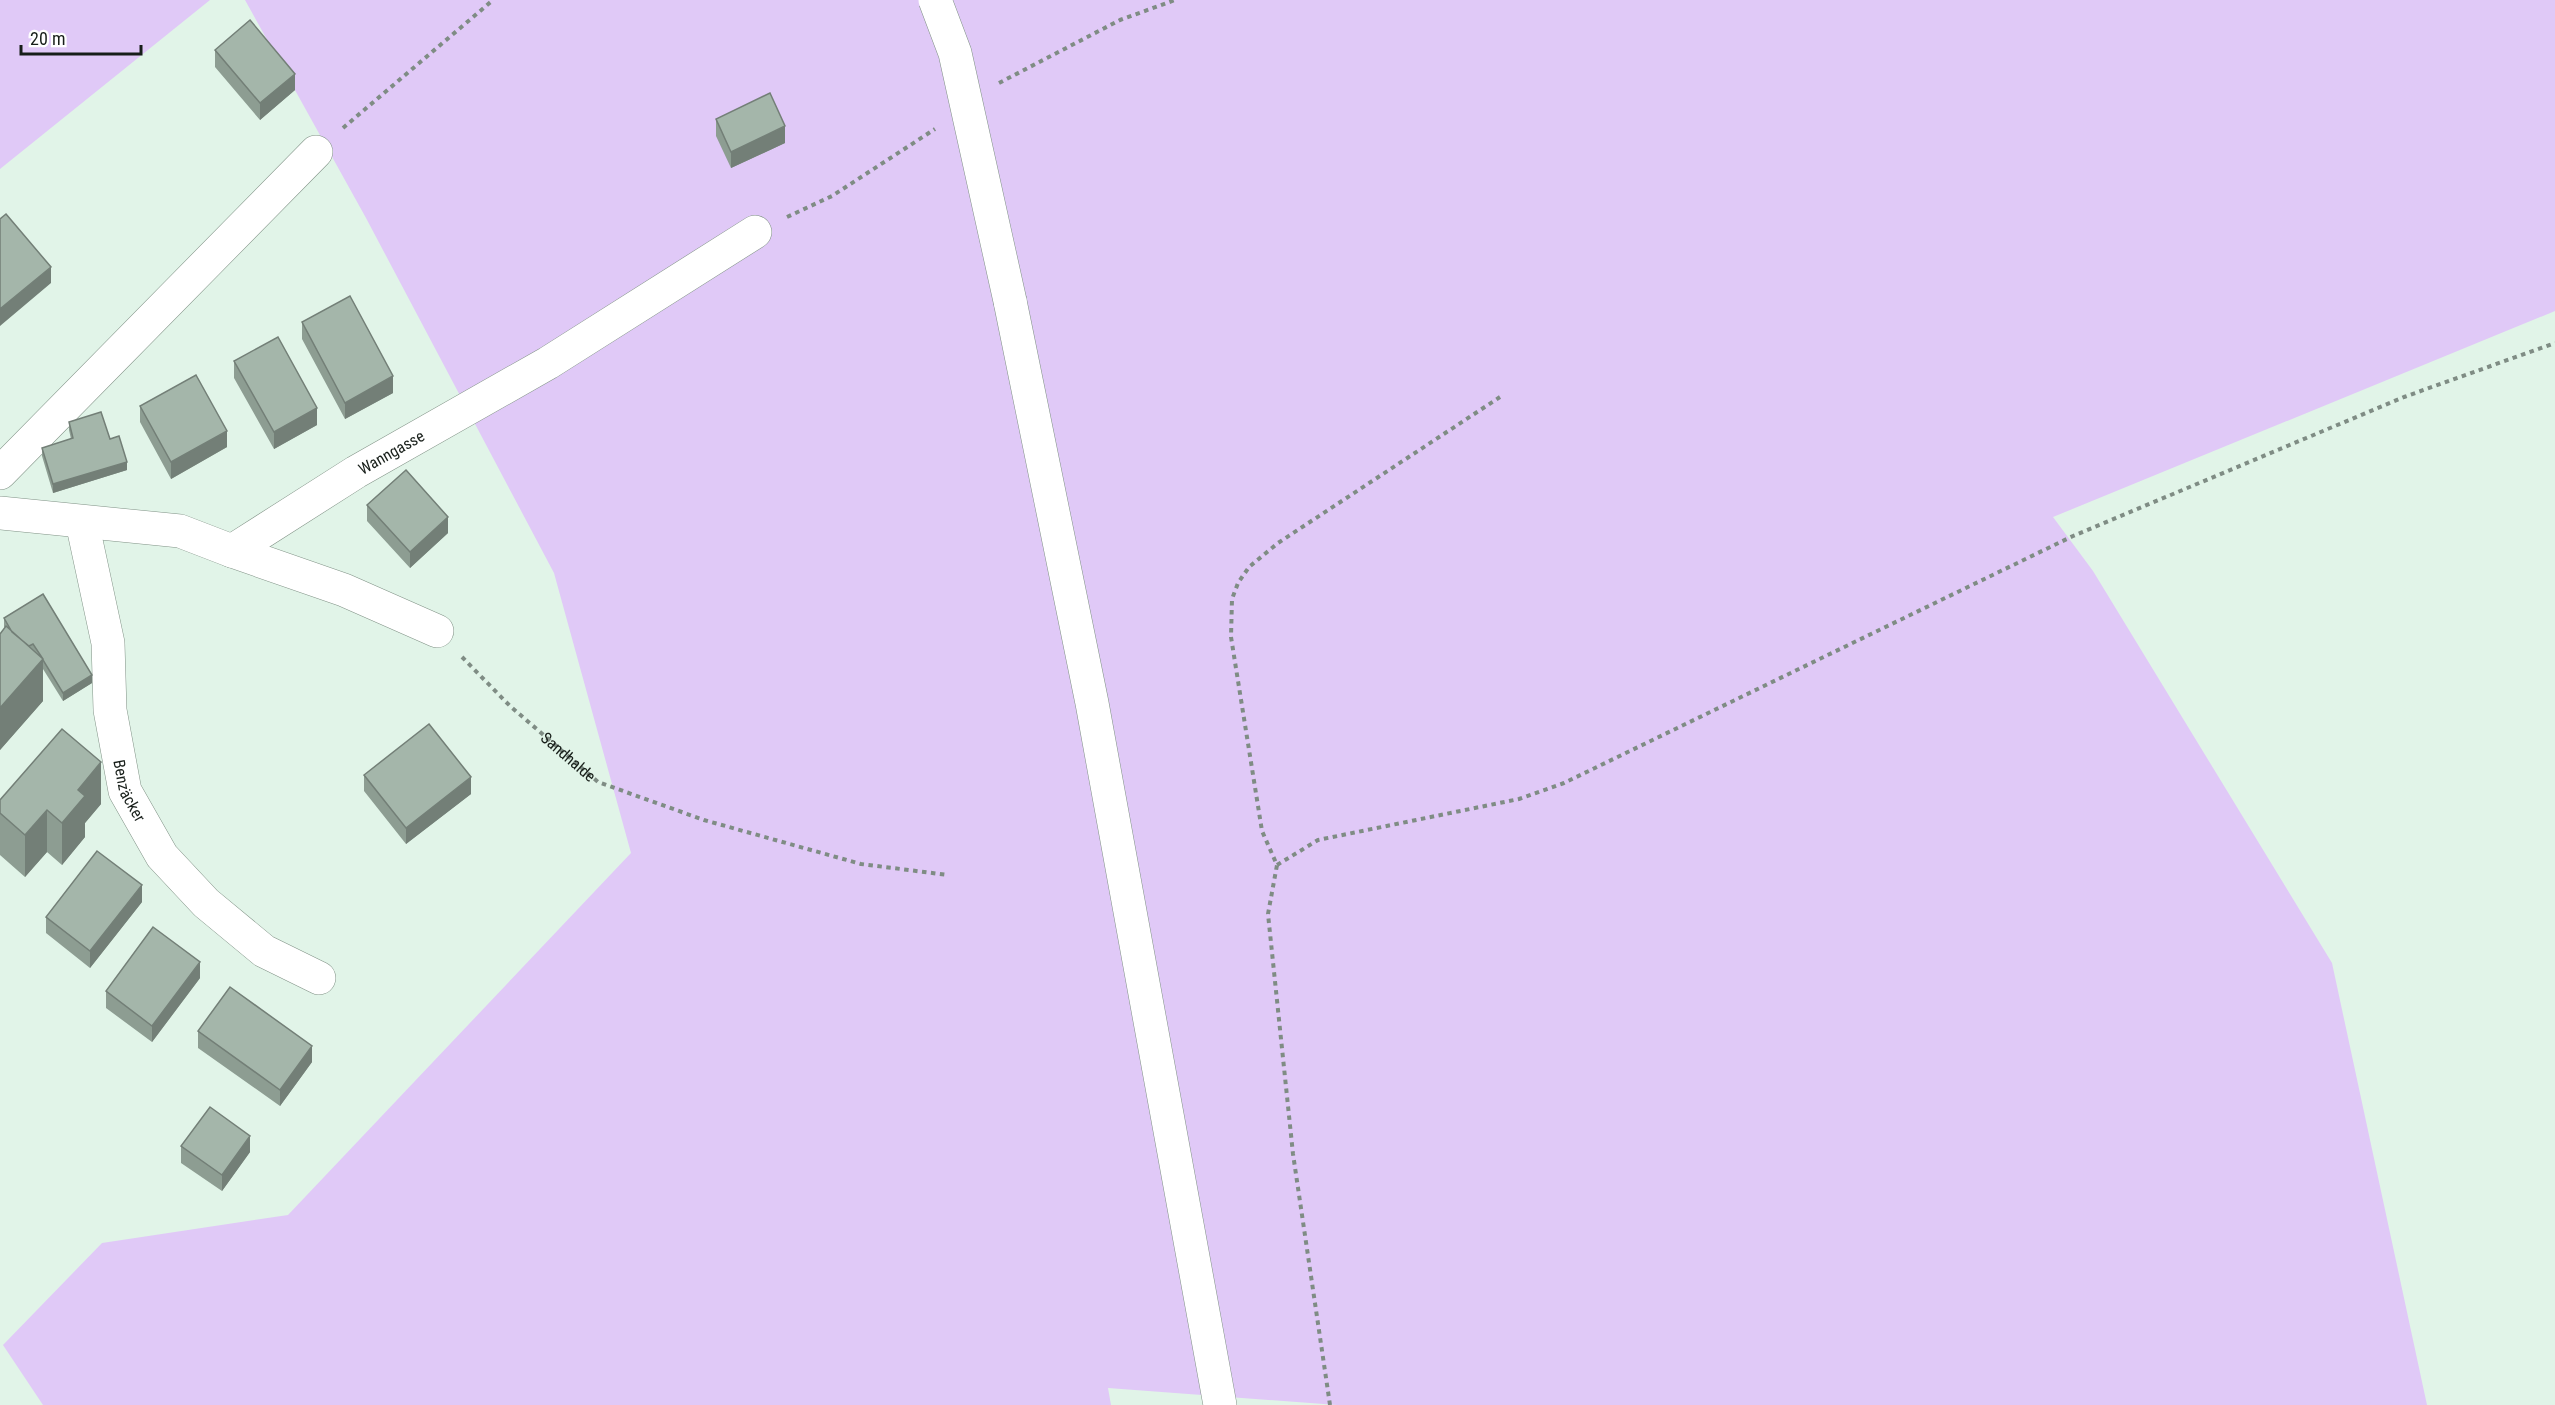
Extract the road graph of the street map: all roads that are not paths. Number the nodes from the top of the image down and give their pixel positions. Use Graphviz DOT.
graph roads {
  1 [pos="935,0"];
  2 [pos="316,152"];
  3 [pos="755,232"];
  4 [pos="0,473"];
  5 [pos="0,513"];
  6 [pos="82,522"];
  7 [pos="232,551"];
  8 [pos="437,631"];
  9 [pos="318,978"];
  10 [pos="1220,1405"];
  1 -- 10 [label="street, bridge"];
  2 -- 4 [label="street"];
  3 -- 7 [label="street, Wanngasse"];
  5 -- 6 [label="street"];
  6 -- 7 [label="street"];
  6 -- 9 [label="street, Benzäcker"];
  7 -- 8 [label="street"];
}
